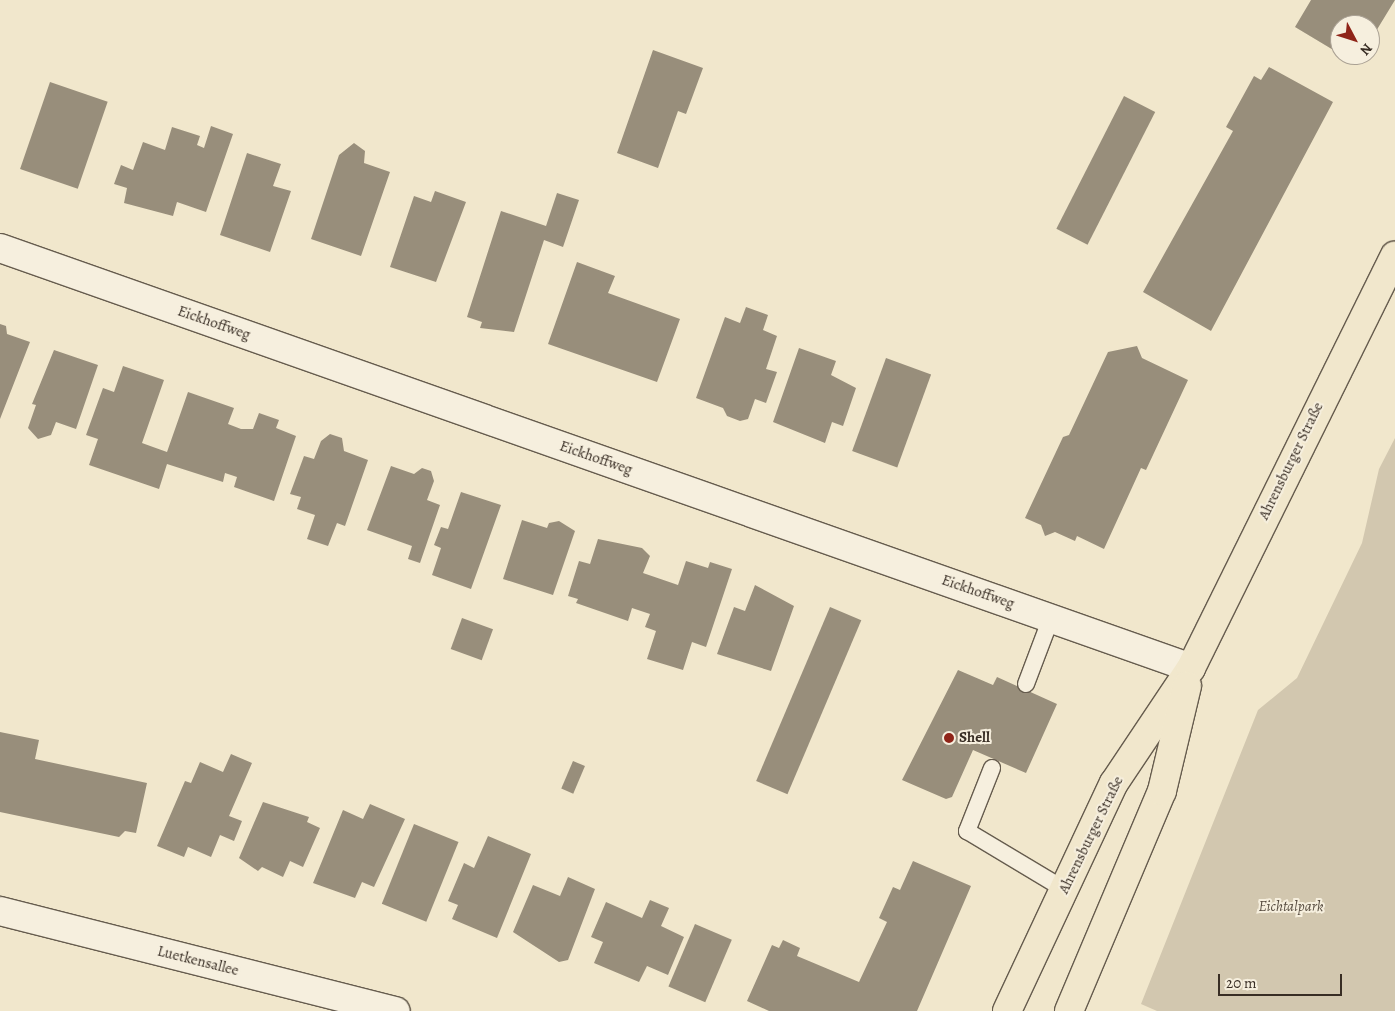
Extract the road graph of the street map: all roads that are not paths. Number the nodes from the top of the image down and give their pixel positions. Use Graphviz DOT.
graph roads {
  1 [pos="0,248"];
  2 [pos="1395,256"];
  3 [pos="1051,618"];
  4 [pos="1191,668"];
  5 [pos="1026,684"];
  6 [pos="992,768"];
  7 [pos="1064,889"];
  8 [pos="0,911"];
  9 [pos="396,1011"];
  10 [pos="1007,1011"];
  11 [pos="1069,1011"];
  1 -- 3 [label="street, Eickhoffweg"];
  2 -- 4 [label="main road, Ahrensburger Straße"];
  3 -- 4 [label="street, Eickhoffweg"];
  3 -- 5 [label="lane"];
  4 -- 7 [label="main road, Ahrensburger Straße"];
  4 -- 11 [label="main road, Ahrensburger Straße"];
  6 -- 7 [label="lane"];
  7 -- 10 [label="main road, Ahrensburger Straße"];
  8 -- 9 [label="street, Luetkensallee"];
}
